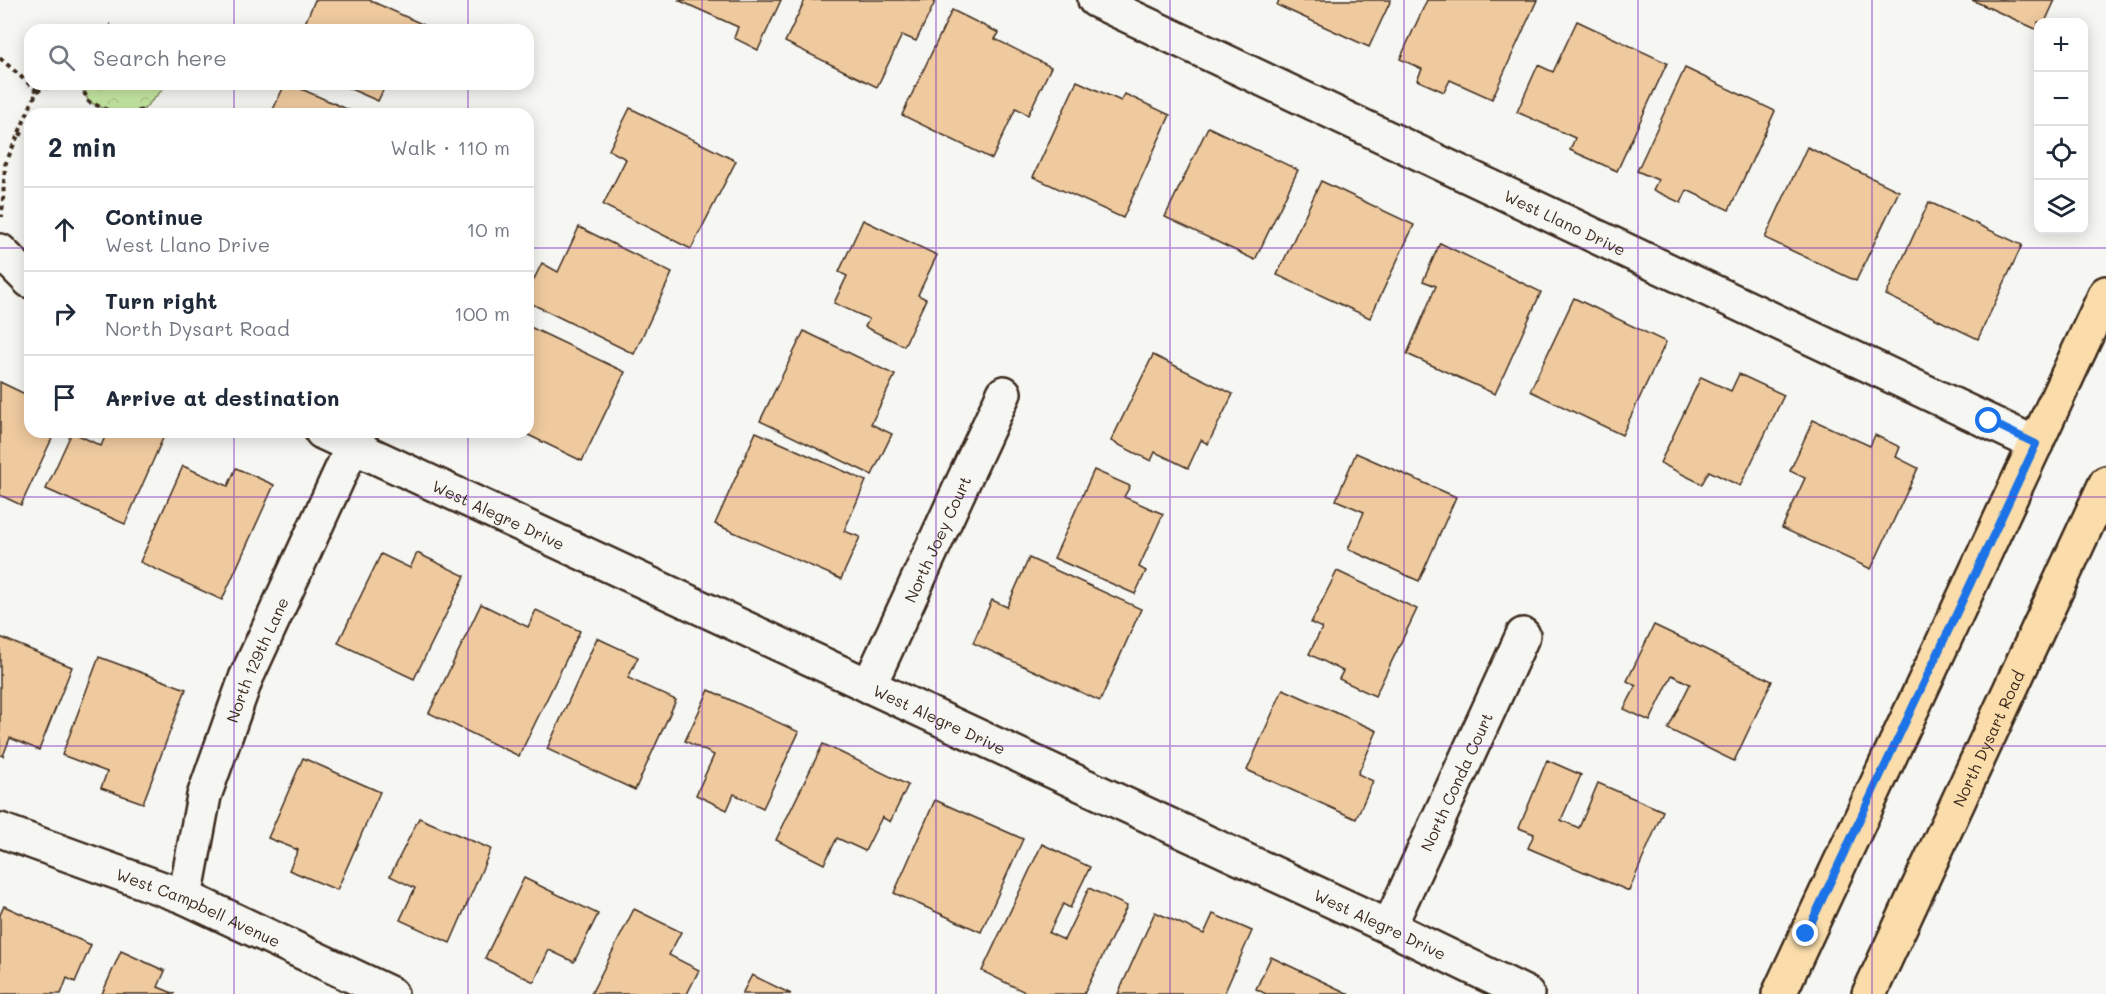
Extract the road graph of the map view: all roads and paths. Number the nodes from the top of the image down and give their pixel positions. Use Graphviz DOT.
graph roads {
  1 [pos="1095,0"];
  2 [pos="0,58"];
  3 [pos="24,79"];
  4 [pos="83,90"];
  5 [pos="37,91"];
  6 [pos="30,108"];
  7 [pos="103,108"];
  8 [pos="24,121"];
  9 [pos="19,133"];
  10 [pos="24,135"];
  11 [pos="1,237"];
  12 [pos="24,272"];
  13 [pos="2106,293"];
  14 [pos="1004,393"];
  15 [pos="355,439"];
  16 [pos="2036,444"];
  17 [pos="2106,483"];
  18 [pos="1523,635"];
  19 [pos="869,686"];
  20 [pos="0,830"];
  21 [pos="185,897"];
  22 [pos="1389,927"];
  23 [pos="391,994"];
  24 [pos="1527,994"];
  25 [pos="1779,994"];
  26 [pos="1869,994"];
  1 -- 16 [label="street, West Llano Drive"];
  2 -- 3 [label="path"];
  4 -- 7 [label="path"];
  5 -- 6 [label="path"];
  8 -- 9 [label="path"];
  9 -- 10 [label="path"];
  9 -- 11 [label="path"];
  11 -- 12 [label="street"];
  13 -- 16 [label="main road"];
  14 -- 19 [label="street, North Joey Court"];
  15 -- 19 [label="street, West Alegre Drive"];
  15 -- 21 [label="street, North 129th Lane"];
  16 -- 25 [label="main road"];
  17 -- 26 [label="main road, North Dysart Road"];
  18 -- 22 [label="street, North Conda Court"];
  19 -- 22 [label="street, West Alegre Drive"];
  20 -- 21 [label="street, West Campbell Avenue"];
  21 -- 23 [label="street, West Campbell Avenue"];
  22 -- 24 [label="street, West Alegre Drive"];
}
